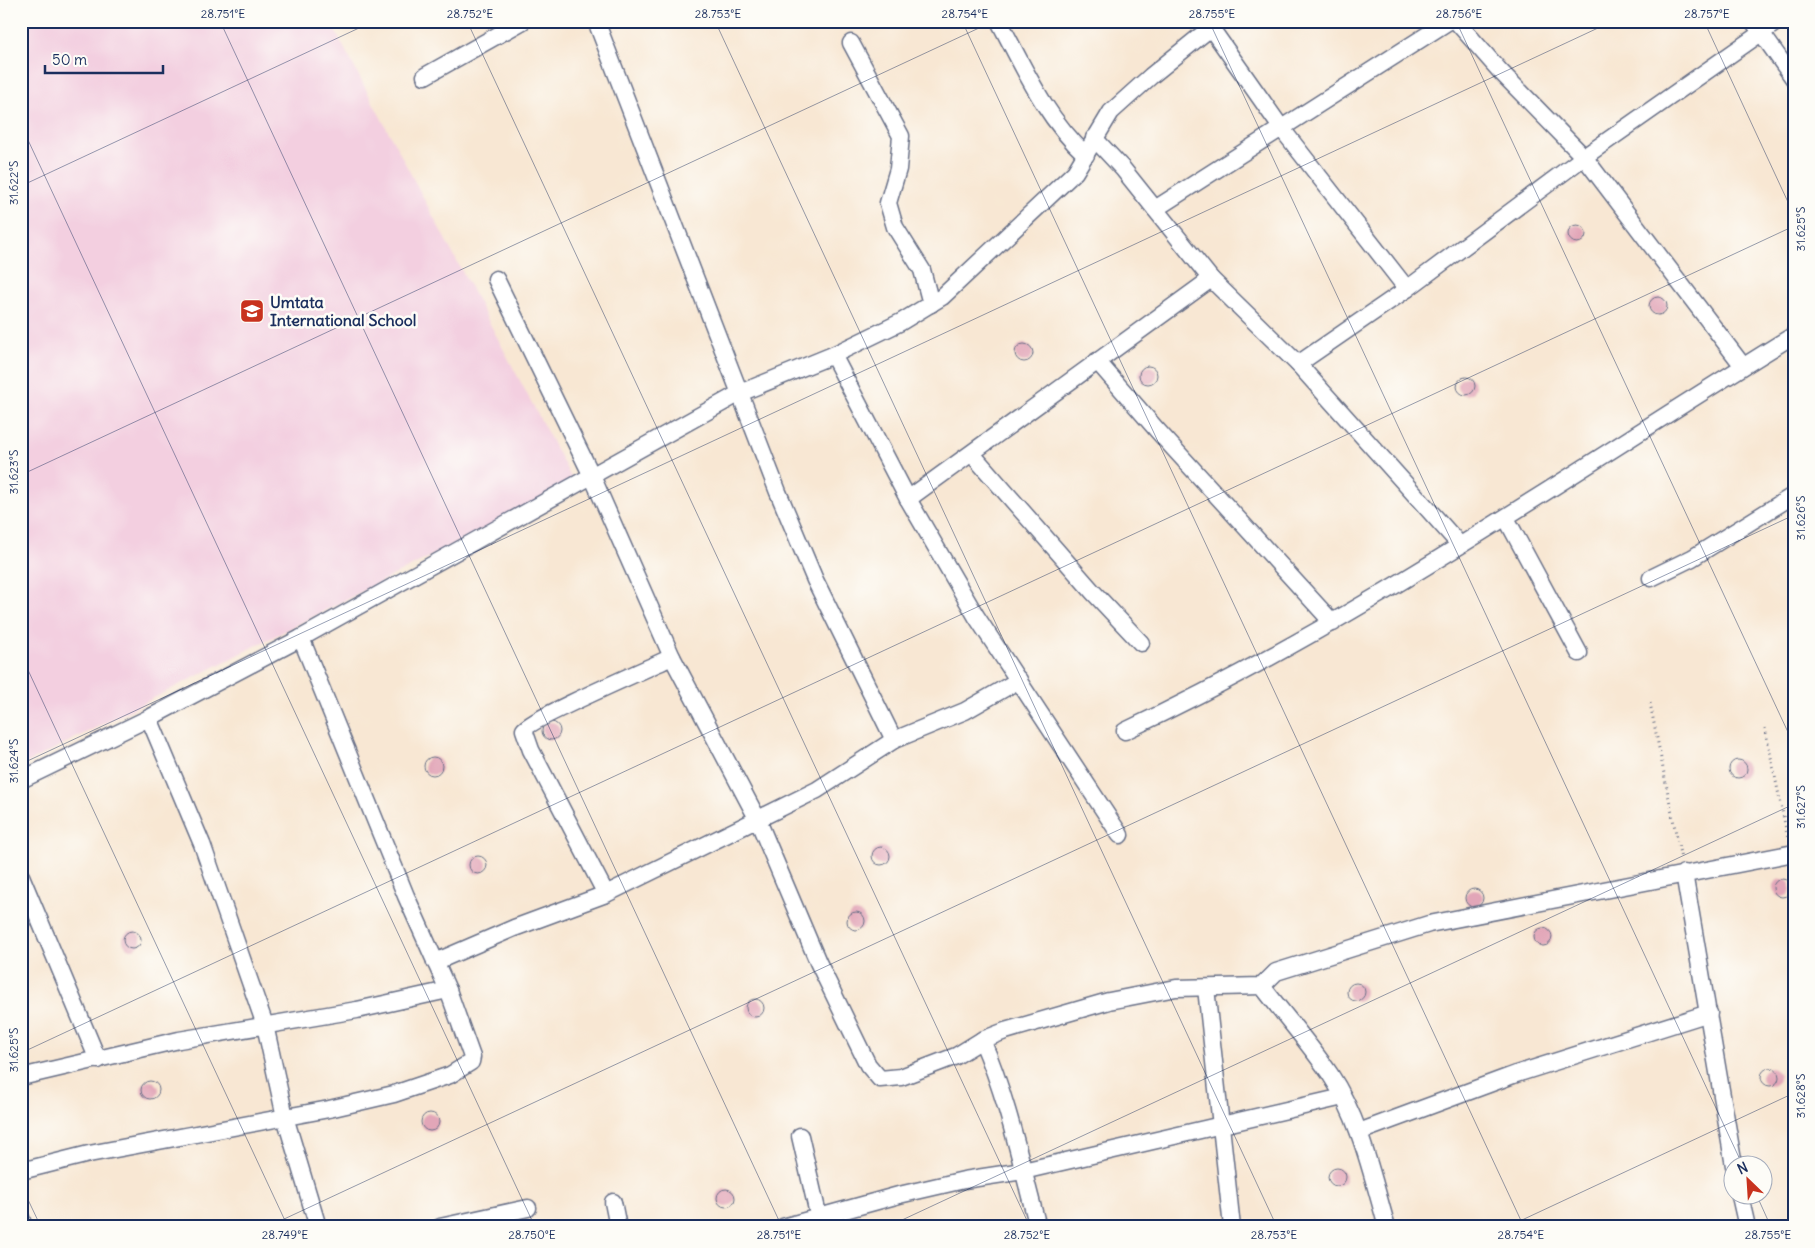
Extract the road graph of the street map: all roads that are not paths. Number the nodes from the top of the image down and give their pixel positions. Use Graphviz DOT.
graph roads {
  1 [pos="523,21"];
  2 [pos="596,21"];
  3 [pos="999,21"];
  4 [pos="1449,21"];
  5 [pos="1456,21"];
  6 [pos="1778,21"];
  7 [pos="1212,23"];
  8 [pos="1758,27"];
  9 [pos="851,43"];
  10 [pos="424,76"];
  11 [pos="1794,80"];
  12 [pos="1282,129"];
  13 [pos="1094,138"];
  14 [pos="1086,155"];
  15 [pos="1584,157"];
  16 [pos="1155,209"];
  17 [pos="496,279"];
  18 [pos="1211,279"];
  19 [pos="1407,289"];
  20 [pos="931,304"];
  21 [pos="1794,335"];
  22 [pos="833,355"];
  23 [pos="1097,361"];
  24 [pos="1298,364"];
  25 [pos="1743,366"];
  26 [pos="740,393"];
  27 [pos="972,454"];
  28 [pos="592,476"];
  29 [pos="1794,495"];
  30 [pos="908,499"];
  31 [pos="1506,518"];
  32 [pos="1460,545"];
  33 [pos="1652,578"];
  34 [pos="1333,623"];
  35 [pos="301,638"];
  36 [pos="1141,643"];
  37 [pos="1579,653"];
  38 [pos="672,658"];
  39 [pos="1018,680"];
  40 [pos="149,718"];
  41 [pos="1125,731"];
  42 [pos="894,740"];
  43 [pos="21,780"];
  44 [pos="757,818"];
  45 [pos="1120,835"];
  46 [pos="1793,856"];
  47 [pos="1684,873"];
  48 [pos="21,876"];
  49 [pos="606,894"];
  50 [pos="435,962"];
  51 [pos="1262,986"];
  52 [pos="1206,988"];
  53 [pos="448,990"];
  54 [pos="1709,1013"];
  55 [pos="265,1025"];
  56 [pos="982,1040"];
  57 [pos="98,1060"];
  58 [pos="21,1077"];
  59 [pos="1342,1097"];
  60 [pos="285,1117"];
  61 [pos="1222,1126"];
  62 [pos="1359,1132"];
  63 [pos="800,1136"];
  64 [pos="1732,1156"];
  65 [pos="21,1171"];
  66 [pos="1023,1171"];
  67 [pos="613,1202"];
  68 [pos="1742,1206"];
  69 [pos="528,1208"];
  70 [pos="21,1218"];
  71 [pos="510,1219"];
  72 [pos="820,1221"];
  73 [pos="24,1227"];
  74 [pos="318,1227"];
  75 [pos="440,1227"];
  76 [pos="618,1227"];
  77 [pos="783,1227"];
  78 [pos="1038,1227"];
  79 [pos="1232,1227"];
  80 [pos="1387,1227"];
  81 [pos="1747,1227"];
  1 -- 10 [label="street"];
  2 -- 26 [label="street"];
  3 -- 14 [label="street"];
  4 -- 12 [label="street"];
  5 -- 15 [label="street"];
  6 -- 8 [label="street"];
  7 -- 12 [label="street"];
  7 -- 13 [label="street"];
  8 -- 11 [label="street"];
  8 -- 15 [label="street"];
  9 -- 20 [label="street"];
  12 -- 16 [label="street"];
  12 -- 19 [label="street"];
  13 -- 14 [label="street"];
  13 -- 16 [label="street"];
  14 -- 20 [label="street"];
  15 -- 19 [label="street"];
  15 -- 25 [label="street"];
  16 -- 18 [label="street"];
  17 -- 28 [label="street"];
  18 -- 23 [label="street"];
  18 -- 24 [label="street"];
  19 -- 24 [label="street"];
  20 -- 22 [label="street"];
  21 -- 25 [label="street"];
  22 -- 26 [label="street"];
  22 -- 30 [label="street"];
  23 -- 27 [label="street"];
  23 -- 34 [label="street"];
  24 -- 32 [label="street"];
  25 -- 31 [label="street"];
  26 -- 28 [label="street"];
  26 -- 42 [label="street"];
  27 -- 30 [label="street"];
  27 -- 36 [label="street"];
  28 -- 35 [label="street"];
  28 -- 38 [label="street"];
  29 -- 33 [label="street"];
  30 -- 39 [label="street"];
  31 -- 32 [label="street"];
  31 -- 37 [label="street"];
  32 -- 34 [label="street"];
  34 -- 41 [label="street"];
  35 -- 40 [label="street"];
  35 -- 50 [label="street"];
  38 -- 44 [label="street"];
  38 -- 49 [label="street"];
  39 -- 42 [label="street"];
  39 -- 45 [label="street"];
  40 -- 43 [label="street"];
  40 -- 55 [label="street"];
  42 -- 44 [label="street"];
  44 -- 49 [label="street"];
  44 -- 56 [label="street"];
  46 -- 47 [label="street"];
  47 -- 51 [label="street"];
  47 -- 54 [label="street"];
  48 -- 57 [label="street"];
  49 -- 50 [label="street"];
  50 -- 53 [label="street"];
  51 -- 52 [label="street"];
  51 -- 59 [label="street"];
  52 -- 56 [label="street"];
  52 -- 61 [label="street"];
  53 -- 55 [label="street"];
  53 -- 60 [label="street"];
  54 -- 62 [label="street"];
  54 -- 64 [label="street"];
  55 -- 57 [label="street"];
  55 -- 60 [label="street"];
  56 -- 66 [label="street"];
  57 -- 58 [label="street"];
  59 -- 61 [label="street"];
  59 -- 62 [label="street"];
  60 -- 65 [label="street"];
  60 -- 74 [label="street"];
  61 -- 66 [label="street"];
  61 -- 79 [label="street"];
  62 -- 80 [label="street"];
  63 -- 72 [label="street"];
  66 -- 72 [label="street"];
  66 -- 78 [label="street"];
  67 -- 76 [label="street"];
  68 -- 81 [label="street"];
  69 -- 71 [label="street"];
  70 -- 73 [label="street"];
  71 -- 75 [label="street"];
  72 -- 77 [label="street"];
}
